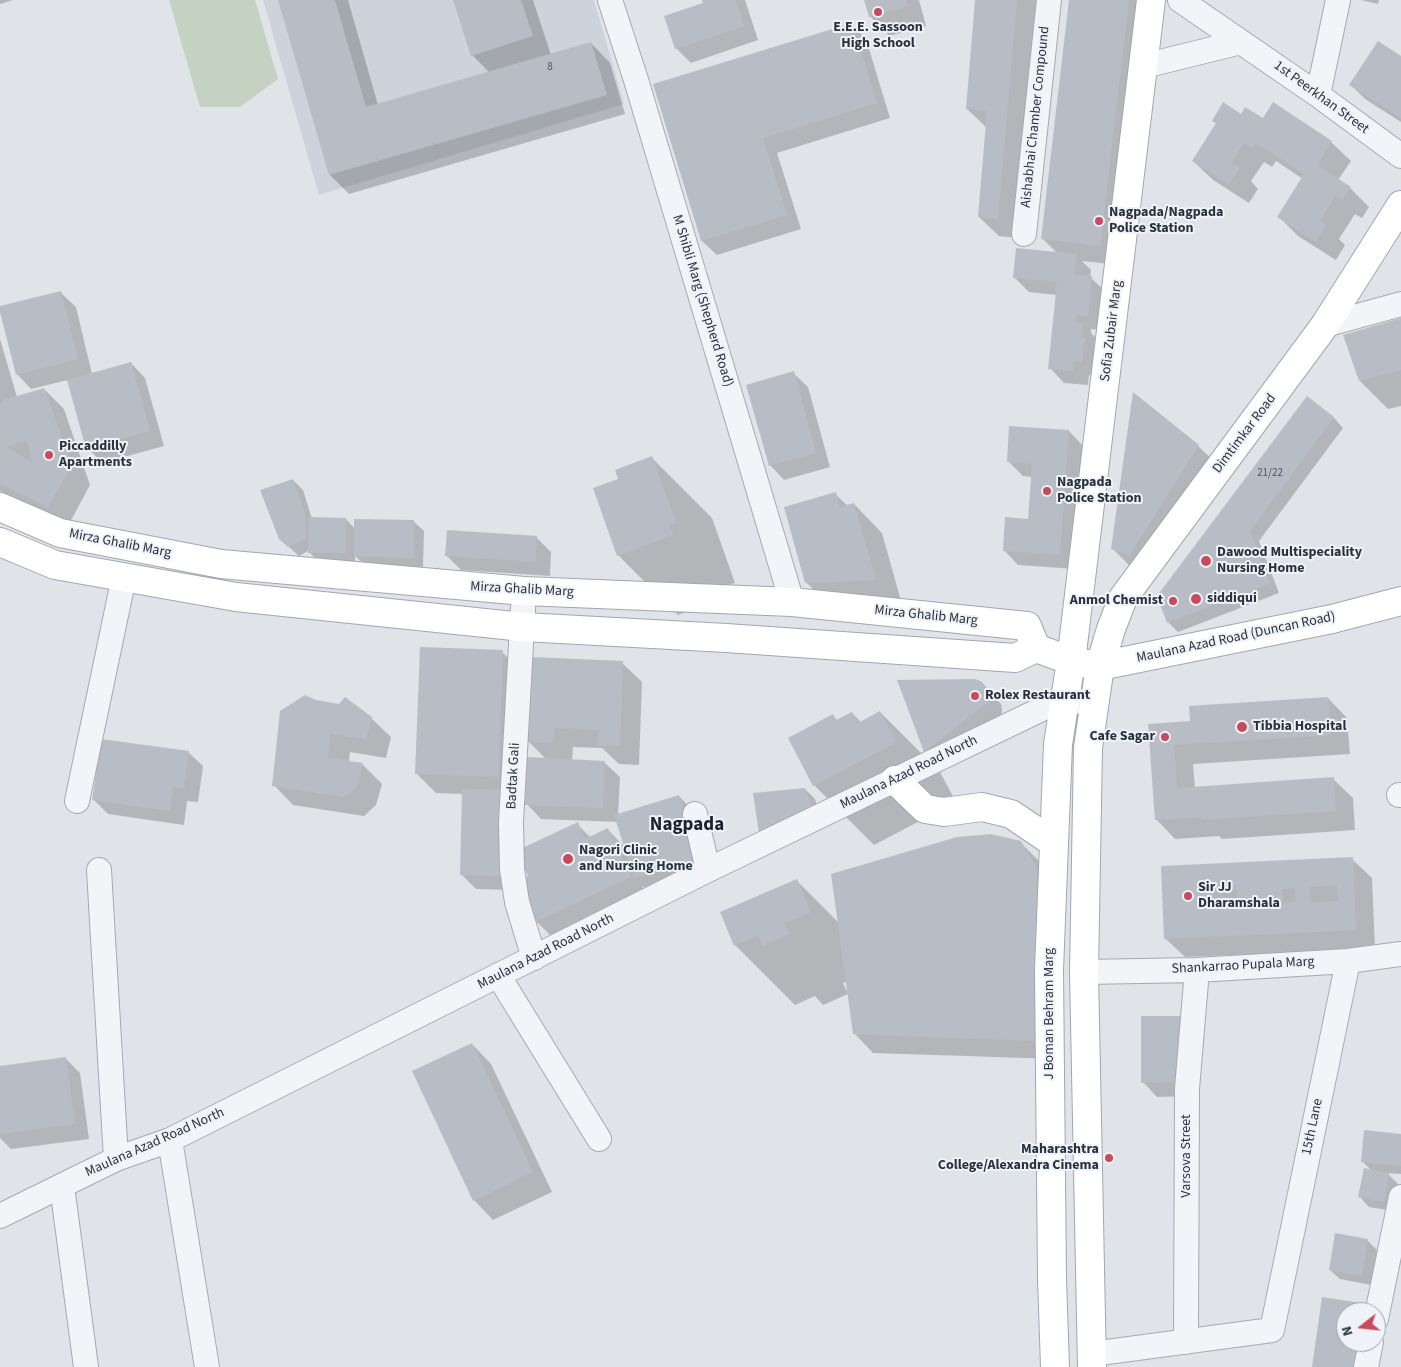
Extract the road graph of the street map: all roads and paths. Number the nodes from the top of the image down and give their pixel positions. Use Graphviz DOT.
graph roads {
  1 [pos="610,0"];
  2 [pos="1049,0"];
  3 [pos="1151,0"];
  4 [pos="1180,0"];
  5 [pos="1338,0"];
  6 [pos="1241,42"];
  7 [pos="1144,66"];
  8 [pos="1318,95"];
  9 [pos="1401,156"];
  10 [pos="1401,205"];
  11 [pos="1024,234"];
  12 [pos="1401,304"];
  13 [pos="1326,325"];
  14 [pos="0,507"];
  15 [pos="0,542"];
  16 [pos="124,577"];
  17 [pos="524,591"];
  18 [pos="1401,601"];
  19 [pos="792,602"];
  20 [pos="523,627"];
  21 [pos="1036,648"];
  22 [pos="1071,662"];
  23 [pos="1100,666"];
  24 [pos="1095,701"];
  25 [pos="1065,702"];
  26 [pos="895,780"];
  27 [pos="77,801"];
  28 [pos="695,814"];
  29 [pos="1054,843"];
  30 [pos="98,870"];
  31 [pos="708,870"];
  32 [pos="1401,954"];
  33 [pos="534,958"];
  34 [pos="1348,961"];
  35 [pos="1197,970"];
  36 [pos="1084,972"];
  37 [pos="498,975"];
  38 [pos="599,1139"];
  39 [pos="170,1140"];
  40 [pos="116,1159"];
  41 [pos="62,1186"];
  42 [pos="1401,1197"];
  43 [pos="0,1216"];
  44 [pos="1379,1302"];
  45 [pos="1186,1342"];
  46 [pos="1369,1352"];
  47 [pos="1092,1361"];
  48 [pos="86,1367"];
  49 [pos="207,1367"];
  50 [pos="1055,1367"];
  51 [pos="1366,1367"];
  1 -- 19 [label="street, M Shibli Marg (Shepherd Road)"];
  2 -- 11 [label="street, Aishabhai Chamber Compound"];
  3 -- 7 [label="main road, Sofia Zubair Marg"];
  4 -- 6 [label="street, 1st Peerkhan Street"];
  5 -- 8 [label="street"];
  6 -- 7 [label="street"];
  6 -- 8 [label="street, 1st Peerkhan Street"];
  7 -- 22 [label="main road, Sofia Zubair Marg"];
  8 -- 9 [label="street, 1st Peerkhan Street"];
  10 -- 13 [label="main road, Dimtimkar Road"];
  12 -- 13 [label="street"];
  13 -- 23 [label="main road, Dimtimkar Road"];
  14 -- 17 [label="main road, Mirza Ghalib Marg"];
  15 -- 16 [label="main road"];
  16 -- 20 [label="main road"];
  16 -- 27 [label="street"];
  17 -- 19 [label="main road, Mirza Ghalib Marg"];
  17 -- 20 [label="street, Badtak Gali"];
  18 -- 23 [label="main road, Maulana Azad Road (Duncan Road)"];
  19 -- 21 [label="main road, Mirza Ghalib Marg"];
  20 -- 21 [label="main road"];
  20 -- 33 [label="street, Badtak Gali"];
  21 -- 22 [label="main road"];
  22 -- 23 [label="main road, Maulana Azad Road (Duncan Road)"];
  22 -- 25 [label="main road, J Boman Behram Marg"];
  23 -- 24 [label="main road"];
  24 -- 25 [label="street, Maulana Azad Road North"];
  24 -- 36 [label="main road"];
  25 -- 26 [label="street, Maulana Azad Road North"];
  25 -- 29 [label="main road, J Boman Behram Marg"];
  26 -- 29 [label="main road"];
  26 -- 31 [label="street, Maulana Azad Road North"];
  28 -- 31 [label="street"];
  29 -- 50 [label="main road, J Boman Behram Marg"];
  30 -- 40 [label="street"];
  31 -- 33 [label="street, Maulana Azad Road North"];
  32 -- 34 [label="street, Shankarrao Pupala Marg"];
  33 -- 37 [label="street, Maulana Azad Road North"];
  34 -- 35 [label="street, Shankarrao Pupala Marg"];
  34 -- 45 [label="street, 15th Lane"];
  35 -- 36 [label="street, Shankarrao Pupala Marg"];
  35 -- 45 [label="street, Varsova Street"];
  36 -- 47 [label="main road"];
  37 -- 38 [label="street"];
  37 -- 39 [label="street, Maulana Azad Road North"];
  39 -- 40 [label="street, Maulana Azad Road North"];
  39 -- 49 [label="street"];
  40 -- 41 [label="street, Maulana Azad Road North"];
  41 -- 43 [label="street, Maulana Azad Road North"];
  41 -- 48 [label="street"];
  42 -- 44 [label="street"];
  45 -- 47 [label="street"];
  46 -- 51 [label="street"];
}
